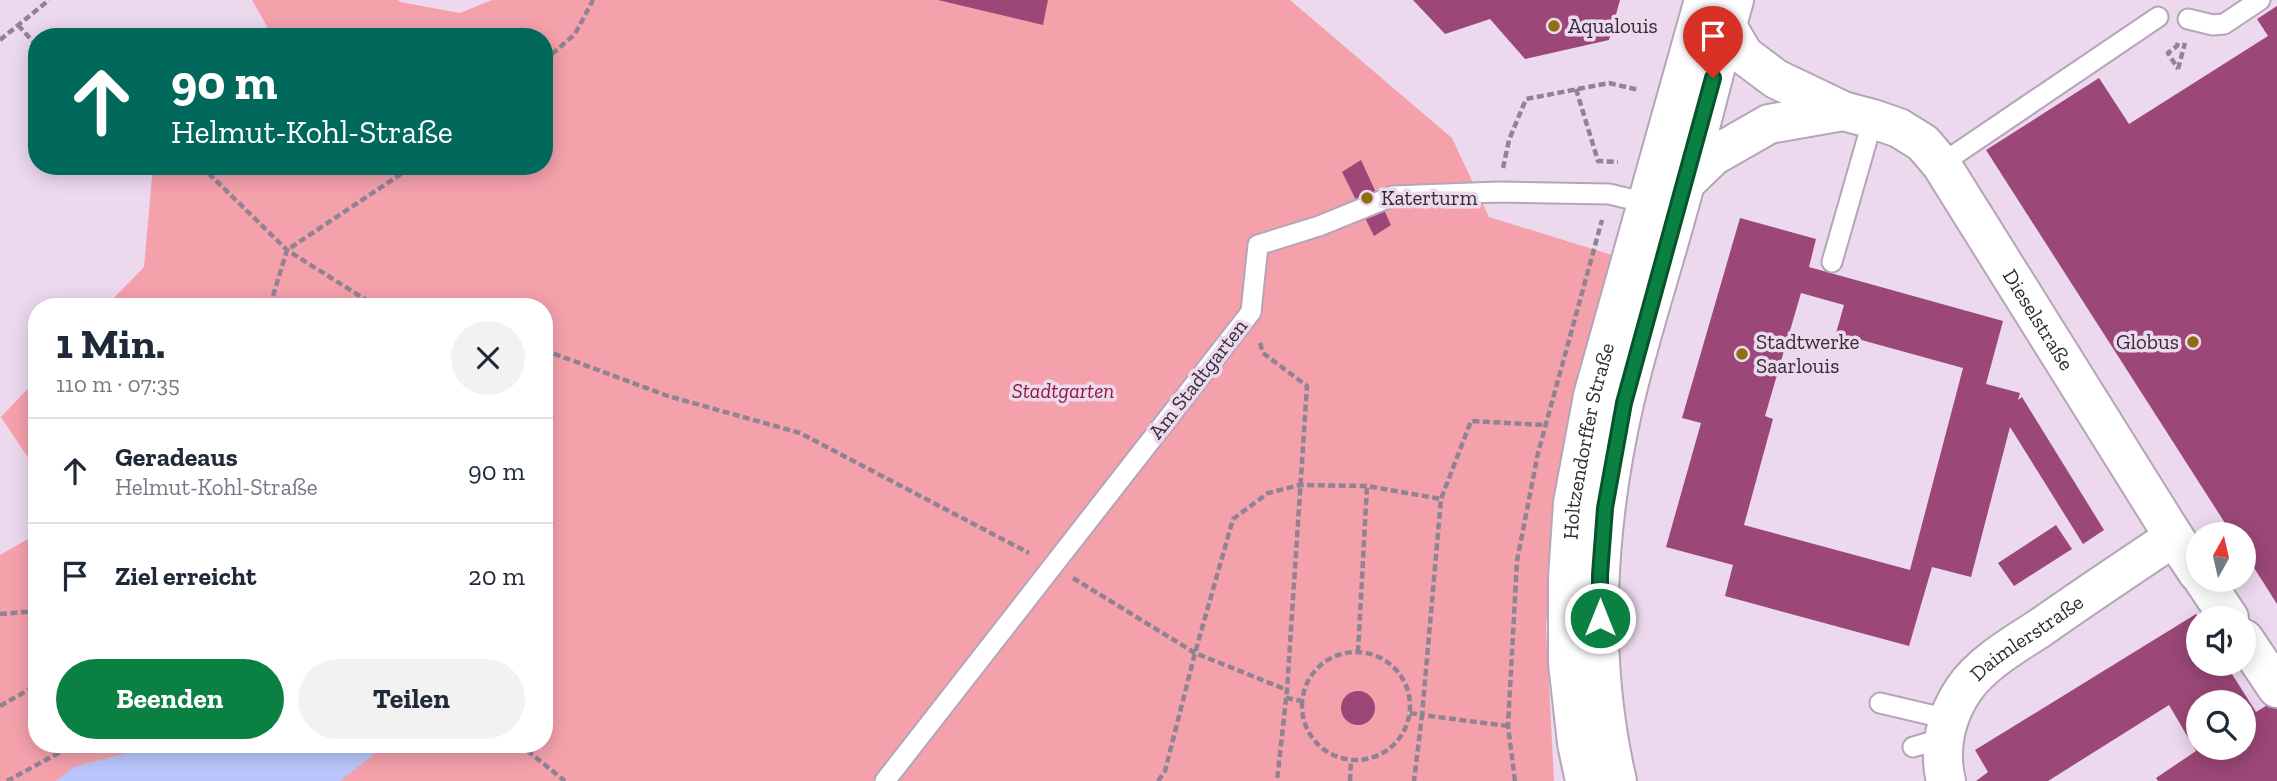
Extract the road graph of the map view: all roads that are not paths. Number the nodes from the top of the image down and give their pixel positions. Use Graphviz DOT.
graph roads {
  1 [pos="2260,0"];
  2 [pos="1722,9"];
  3 [pos="2158,18"];
  4 [pos="2190,20"];
  5 [pos="1858,115"];
  6 [pos="1941,163"];
  7 [pos="1686,182"];
  8 [pos="1647,203"];
  9 [pos="1832,262"];
  10 [pos="2174,537"];
  11 [pos="2186,555"];
  12 [pos="2256,657"];
  13 [pos="2277,688"];
  14 [pos="1880,704"];
  15 [pos="1935,735"];
  16 [pos="885,781"];
  17 [pos="1586,781"];
  18 [pos="1618,781"];
  19 [pos="1946,781"];
  1 -- 4 [label="lane"];
  2 -- 5 [label="street, Dieselstraße"];
  2 -- 7 [label="street, Holtzendorffer Straße"];
  2 -- 8 [label="street, Holtzendorffer Straße"];
  3 -- 6 [label="lane"];
  5 -- 6 [label="street, Dieselstraße"];
  5 -- 7 [label="street"];
  5 -- 9 [label="lane"];
  6 -- 10 [label="street, Dieselstraße"];
  7 -- 18 [label="street, Holtzendorffer Straße"];
  8 -- 16 [label="lane, Am Stadtgarten"];
  8 -- 17 [label="street, Holtzendorffer Straße"];
  10 -- 11 [label="street, Dieselstraße"];
  10 -- 15 [label="street, Daimlerstraße"];
  12 -- 13 [label="street"];
  14 -- 15 [label="lane"];
  15 -- 19 [label="street, Daimlerstraße"];
}
